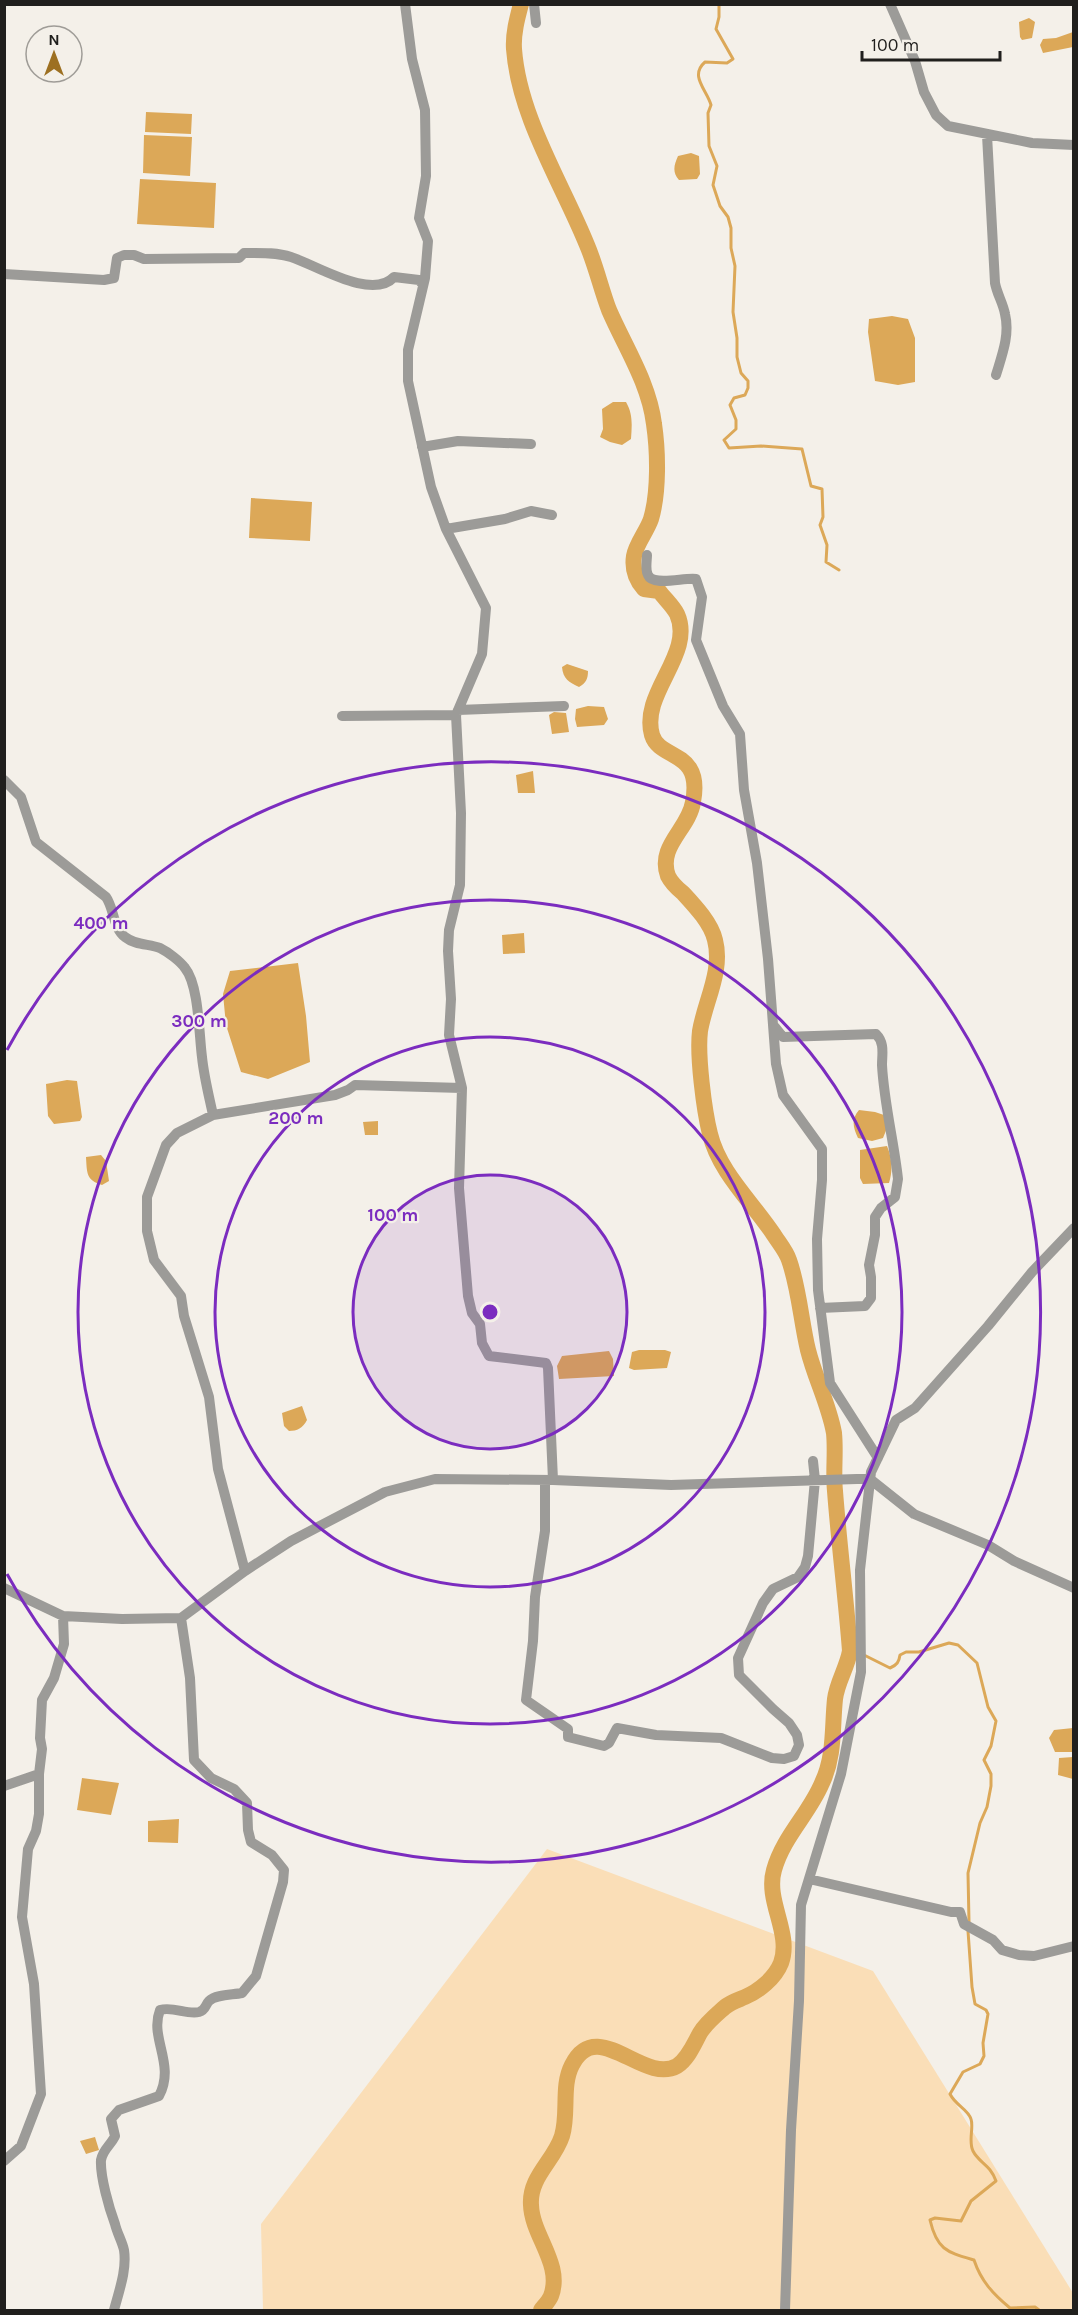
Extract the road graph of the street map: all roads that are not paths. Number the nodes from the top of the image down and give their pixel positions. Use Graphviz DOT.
graph roads {
  1 [pos="405,4"];
  2 [pos="534,4"];
  3 [pos="890,4"];
  4 [pos="536,23"];
  5 [pos="987,135"];
  6 [pos="1074,145"];
  7 [pos="4,274"];
  8 [pos="423,285"];
  9 [pos="996,375"];
  10 [pos="531,444"];
  11 [pos="422,447"];
  12 [pos="552,515"];
  13 [pos="446,529"];
  14 [pos="647,555"];
  15 [pos="564,706"];
  16 [pos="457,712"];
  17 [pos="342,716"];
  18 [pos="4,780"];
  19 [pos="775,1028"];
  20 [pos="462,1088"];
  21 [pos="213,1115"];
  22 [pos="1074,1228"];
  23 [pos="820,1308"];
  24 [pos="878,1458"];
  25 [pos="813,1461"];
  26 [pos="870,1479"];
  27 [pos="549,1480"];
  28 [pos="820,1480"];
  29 [pos="245,1571"];
  30 [pos="4,1588"];
  31 [pos="1074,1588"];
  32 [pos="63,1616"];
  33 [pos="181,1618"];
  34 [pos="39,1774"];
  35 [pos="4,1786"];
  36 [pos="809,1879"];
  37 [pos="1074,1946"];
  38 [pos="4,2161"];
  39 [pos="114,2310"];
  40 [pos="785,2310"];
  1 -- 8 [label="street"];
  2 -- 4 [label="street"];
  3 -- 5 [label="street"];
  5 -- 6 [label="street"];
  5 -- 9 [label="street"];
  7 -- 8 [label="street"];
  8 -- 11 [label="street"];
  10 -- 11 [label="street"];
  11 -- 13 [label="street"];
  12 -- 13 [label="street"];
  13 -- 16 [label="street"];
  14 -- 19 [label="street"];
  15 -- 16 [label="street"];
  16 -- 17 [label="street"];
  16 -- 20 [label="street"];
  18 -- 21 [label="street"];
  19 -- 23 [label="street"];
  19 -- 23 [label="street"];
  20 -- 21 [label="street"];
  20 -- 27 [label="street"];
  21 -- 29 [label="street"];
  22 -- 24 [label="street"];
  23 -- 24 [label="street"];
  24 -- 26 [label="street"];
  25 -- 28 [label="street"];
  26 -- 28 [label="street"];
  26 -- 31 [label="street"];
  26 -- 36 [label="street"];
  27 -- 28 [label="street"];
  27 -- 28 [label="street"];
  27 -- 29 [label="street"];
  29 -- 33 [label="street"];
  30 -- 32 [label="street"];
  32 -- 33 [label="street"];
  32 -- 34 [label="street"];
  33 -- 39 [label="street"];
  34 -- 35 [label="street"];
  34 -- 38 [label="street"];
  36 -- 37 [label="street"];
  36 -- 40 [label="street"];
}
